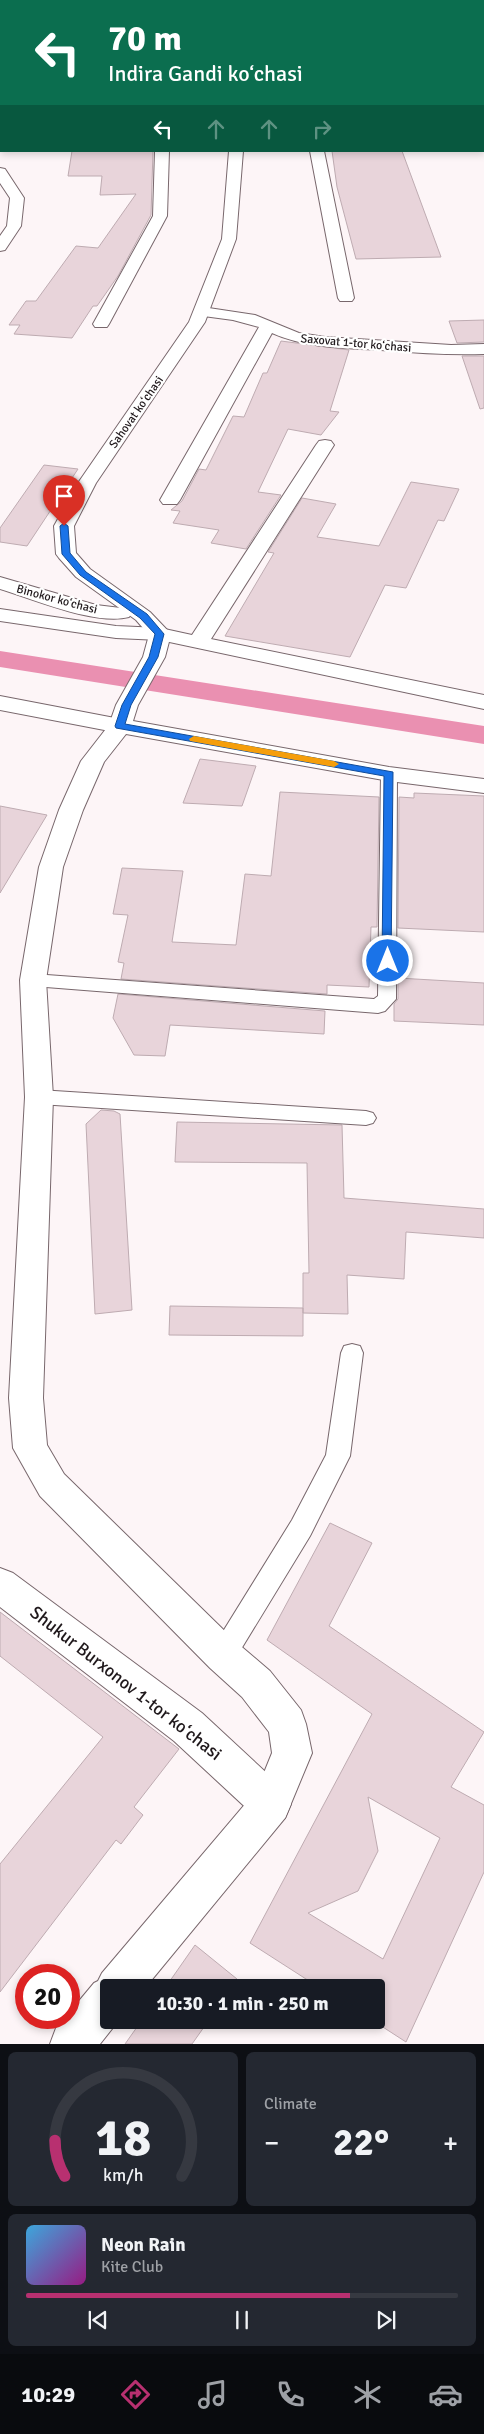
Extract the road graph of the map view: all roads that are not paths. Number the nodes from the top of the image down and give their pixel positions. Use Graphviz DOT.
graph roads {
  1 [pos="162,152"];
  2 [pos="236,152"];
  3 [pos="317,152"];
  4 [pos="0,172"];
  5 [pos="0,247"];
  6 [pos="346,298"];
  7 [pos="202,312"];
  8 [pos="101,324"];
  9 [pos="268,325"];
  10 [pos="484,349"];
  11 [pos="325,445"];
  12 [pos="170,500"];
  13 [pos="0,583"];
  14 [pos="0,615"];
  15 [pos="144,616"];
  16 [pos="160,634"];
  17 [pos="198,642"];
  18 [pos="484,702"];
  19 [pos="0,703"];
  20 [pos="123,716"];
  21 [pos="389,774"];
  22 [pos="484,786"];
  23 [pos="32,980"];
  24 [pos="39,1097"];
  25 [pos="366,1118"];
  26 [pos="352,1353"];
  27 [pos="0,1585"];
  28 [pos="223,1655"];
  29 [pos="271,1804"];
  30 [pos="125,1979"];
  31 [pos="100,2009"];
  32 [pos="72,2044"];
  1 -- 8 [label="street"];
  2 -- 7 [label="street, Sahovat koʻchasi"];
  3 -- 6 [label="street"];
  4 -- 5 [label="street"];
  7 -- 9 [label="street, Saxovat 1-tor koʻchasi"];
  7 -- 15 [label="street, Sahovat koʻchasi"];
  9 -- 10 [label="street, Saxovat 1-tor koʻchasi"];
  9 -- 12 [label="street"];
  11 -- 17 [label="street"];
  13 -- 15 [label="street, Binokor koʻchasi"];
  14 -- 16 [label="street"];
  15 -- 16 [label="street, Sahovat koʻchasi"];
  16 -- 17 [label="street"];
  16 -- 20 [label="street"];
  17 -- 18 [label="street"];
  19 -- 20 [label="street"];
  20 -- 21 [label="street"];
  20 -- 23 [label="street"];
  21 -- 22 [label="street"];
  21 -- 23 [label="lane"];
  23 -- 24 [label="street"];
  24 -- 25 [label="lane"];
  24 -- 28 [label="street"];
  26 -- 28 [label="lane"];
  27 -- 29 [label="street, Shukur Burxonov 1-tor koʻchasi"];
  28 -- 29 [label="street"];
  29 -- 30 [label="street"];
  31 -- 32 [label="street"];
}
